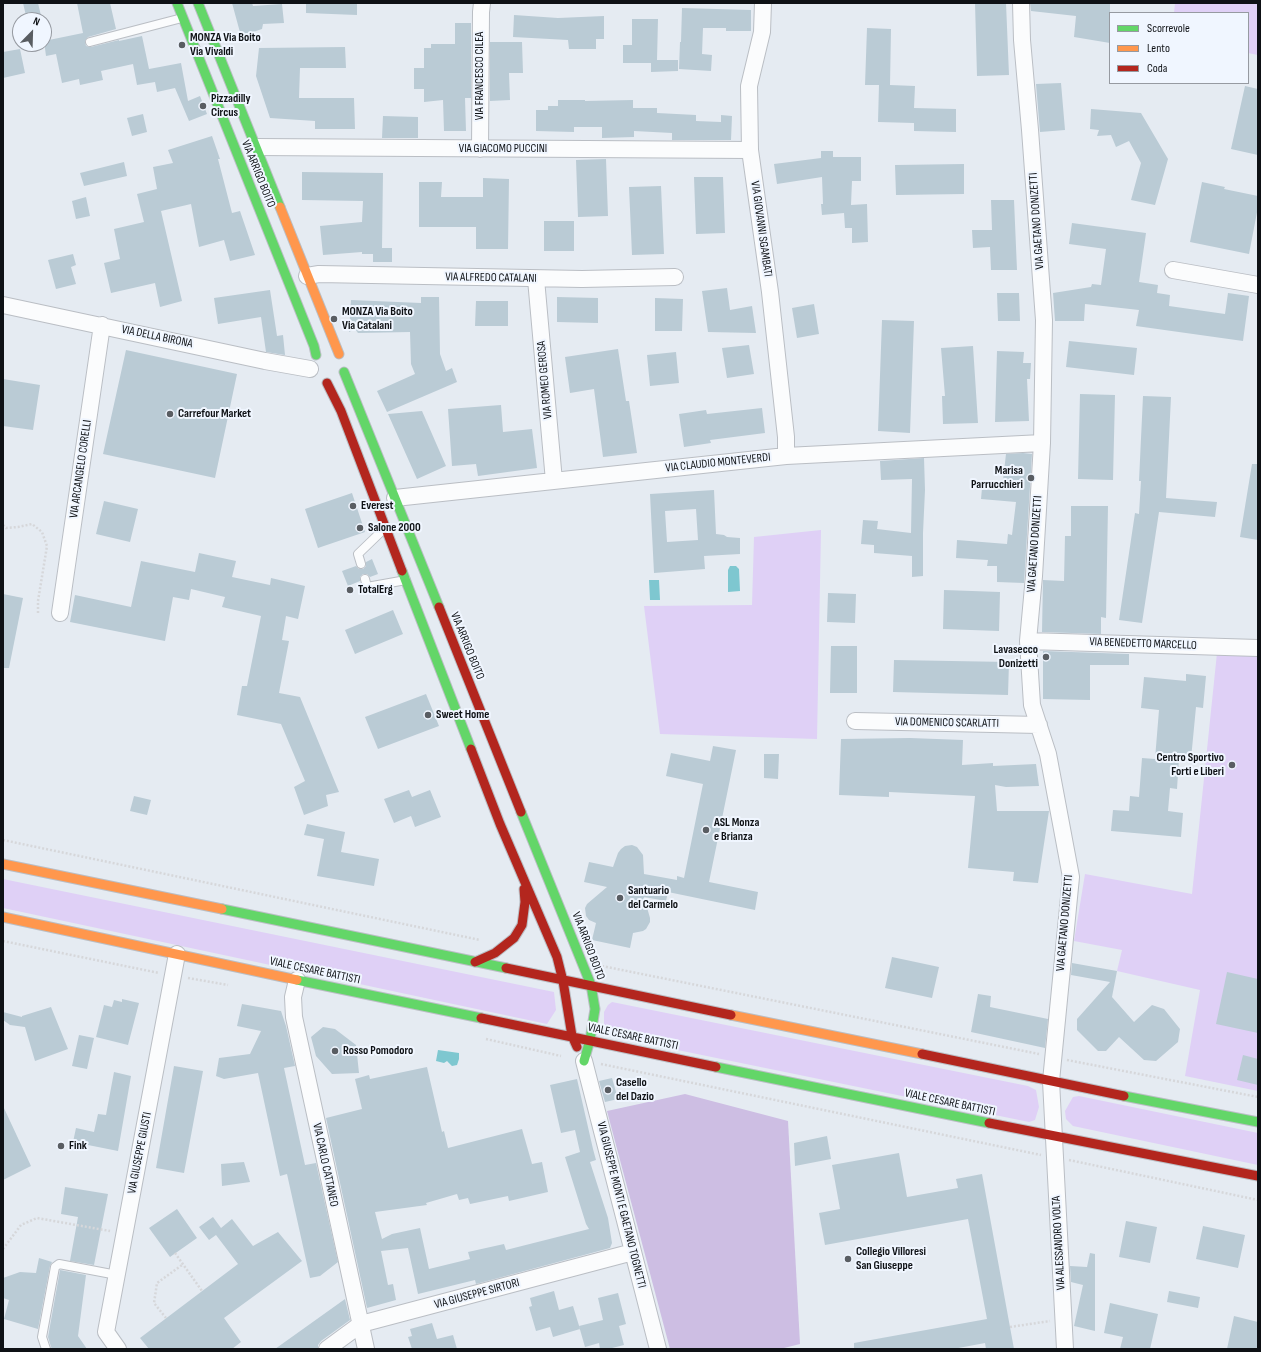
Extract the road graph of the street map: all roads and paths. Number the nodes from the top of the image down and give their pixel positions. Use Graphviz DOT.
graph roads {
  1 [pos="177,3"];
  2 [pos="198,3"];
  3 [pos="482,3"];
  4 [pos="763,3"];
  5 [pos="1022,3"];
  6 [pos="183,18"];
  7 [pos="90,42"];
  8 [pos="255,147"];
  9 [pos="480,149"];
  10 [pos="750,150"];
  11 [pos="1173,270"];
  12 [pos="307,276"];
  13 [pos="675,277"];
  14 [pos="536,279"];
  15 [pos="1258,285"];
  16 [pos="3,305"];
  17 [pos="102,325"];
  18 [pos="339,354"];
  19 [pos="344,372"];
  20 [pos="317,373"];
  21 [pos="1042,443"];
  22 [pos="786,456"];
  23 [pos="554,481"];
  24 [pos="395,498"];
  25 [pos="3,526"];
  26 [pos="386,528"];
  27 [pos="361,564"];
  28 [pos="365,579"];
  29 [pos="407,580"];
  30 [pos="60,613"];
  31 [pos="38,614"];
  32 [pos="1028,641"];
  33 [pos="1258,648"];
  34 [pos="855,721"];
  35 [pos="1039,725"];
  36 [pos="3,840"];
  37 [pos="3,864"];
  38 [pos="518,864"];
  39 [pos="3,917"];
  40 [pos="483,940"];
  41 [pos="177,954"];
  42 [pos="475,962"];
  43 [pos="582,962"];
  44 [pos="298,980"];
  45 [pos="563,981"];
  46 [pos="592,985"];
  47 [pos="572,1036"];
  48 [pos="590,1040"];
  49 [pos="1052,1057"];
  50 [pos="584,1061"];
  51 [pos="1050,1081"];
  52 [pos="1258,1097"];
  53 [pos="1258,1122"];
  54 [pos="1053,1136"];
  55 [pos="1055,1158"];
  56 [pos="1258,1176"];
  57 [pos="1258,1200"];
  58 [pos="107,1230"];
  59 [pos="3,1248"];
  60 [pos="633,1252"];
  61 [pos="175,1253"];
  62 [pos="182,1265"];
  63 [pos="117,1275"];
  64 [pos="202,1291"];
  65 [pos="166,1318"];
  66 [pos="1052,1321"];
  67 [pos="361,1324"];
  68 [pos="1010,1327"];
  69 [pos="46,1349"];
  70 [pos="118,1349"];
  71 [pos="327,1349"];
  72 [pos="366,1349"];
  73 [pos="658,1349"];
  74 [pos="1065,1349"];
  1 -- 6 [label="main road, VIA ARRIGO BOITO"];
  2 -- 8 [label="main road, VIA ARRIGO BOITO"];
  3 -- 9 [label="street, VIA FRANCESCO CILEA"];
  4 -- 10 [label="street, VIA GIOVANNI SGAMBATI"];
  5 -- 21 [label="street, VIA GAETANO DONIZETTI"];
  6 -- 7 [label="lane"];
  6 -- 20 [label="main road, VIA ARRIGO BOITO"];
  8 -- 9 [label="street, VIA GIACOMO PUCCINI"];
  8 -- 12 [label="main road, VIA ARRIGO BOITO"];
  9 -- 10 [label="street, VIA GIACOMO PUCCINI"];
  10 -- 22 [label="street, VIA GIOVANNI SGAMBATI"];
  11 -- 15 [label="street"];
  12 -- 14 [label="street, VIA ALFREDO CATALANI"];
  12 -- 18 [label="main road, VIA ARRIGO BOITO"];
  13 -- 14 [label="street, VIA ALFREDO CATALANI"];
  14 -- 23 [label="street, VIA ROMEO GEROSA"];
  16 -- 17 [label="street, VIA DELLA BIRONA"];
  17 -- 20 [label="street, VIA DELLA BIRONA"];
  17 -- 30 [label="street, VIA ARCANGELO CORELLI"];
  18 -- 19 [label="main road"];
  18 -- 20 [label="main road"];
  19 -- 20 [label="main road"];
  19 -- 24 [label="main road, VIA ARRIGO BOITO"];
  20 -- 26 [label="main road, VIA ARRIGO BOITO"];
  21 -- 22 [label="street, VIA CLAUDIO MONTEVERDI"];
  21 -- 32 [label="street, VIA GAETANO DONIZETTI"];
  22 -- 23 [label="street, VIA CLAUDIO MONTEVERDI"];
  23 -- 24 [label="street, VIA CLAUDIO MONTEVERDI"];
  24 -- 43 [label="main road, VIA ARRIGO BOITO"];
  25 -- 31 [label="path"];
  26 -- 27 [label="lane"];
  26 -- 29 [label="main road, VIA ARRIGO BOITO"];
  28 -- 29 [label="lane"];
  29 -- 38 [label="main road, VIA ARRIGO BOITO"];
  32 -- 33 [label="street, VIA BENEDETTO MARCELLO"];
  32 -- 35 [label="street, VIA GAETANO DONIZETTI"];
  34 -- 35 [label="street, VIA DOMENICO SCARLATTI"];
  35 -- 49 [label="street, VIA GAETANO DONIZETTI"];
  36 -- 40 [label="path"];
  37 -- 42 [label="main road"];
  38 -- 42 [label="main road"];
  38 -- 45 [label="main road, VIA ARRIGO BOITO"];
  39 -- 41 [label="main road, VIALE CESARE BATTISTI"];
  41 -- 44 [label="main road, VIALE CESARE BATTISTI"];
  41 -- 63 [label="street, VIA GIUSEPPE GIUSTI"];
  42 -- 45 [label="main road"];
  43 -- 46 [label="main road, VIA ARRIGO BOITO"];
  43 -- 49 [label="path"];
  44 -- 47 [label="main road, VIALE CESARE BATTISTI"];
  44 -- 67 [label="street, VIA CARLO CATTANEO"];
  45 -- 46 [label="main road"];
  45 -- 47 [label="main road, VIA ARRIGO BOITO"];
  46 -- 48 [label="main road, VIA ARRIGO BOITO"];
  46 -- 51 [label="main road"];
  47 -- 48 [label="main road, VIALE CESARE BATTISTI"];
  47 -- 50 [label="main road, VIA ARRIGO BOITO"];
  48 -- 50 [label="main road, VIA ARRIGO BOITO"];
  48 -- 54 [label="main road, VIALE CESARE BATTISTI"];
  49 -- 51 [label="street, VIA GAETANO DONIZETTI"];
  49 -- 52 [label="path"];
  50 -- 55 [label="path"];
  50 -- 60 [label="street, VIA GIUSEPPE MONTI E GAETANO TOGNETTI"];
  51 -- 53 [label="main road"];
  51 -- 54 [label="street, VIA GAETANO DONIZETTI"];
  54 -- 55 [label="street, VIA ALESSANDRO VOLTA"];
  54 -- 56 [label="main road, VIALE CESARE BATTISTI"];
  55 -- 57 [label="path"];
  55 -- 74 [label="street, VIA ALESSANDRO VOLTA"];
  58 -- 59 [label="path"];
  60 -- 67 [label="street, VIA GIUSEPPE SIRTORI"];
  60 -- 73 [label="street, VIA GIUSEPPE MONTI E GAETANO TOGNETTI"];
  61 -- 62 [label="path"];
  62 -- 64 [label="path"];
  62 -- 65 [label="path"];
  63 -- 69 [label="lane"];
  63 -- 70 [label="street, VIA GIUSEPPE GIUSTI"];
  66 -- 68 [label="path"];
  67 -- 71 [label="street, VIA GIUSEPPE SIRTORI"];
  67 -- 72 [label="street, VIA CARLO CATTANEO"];
}
